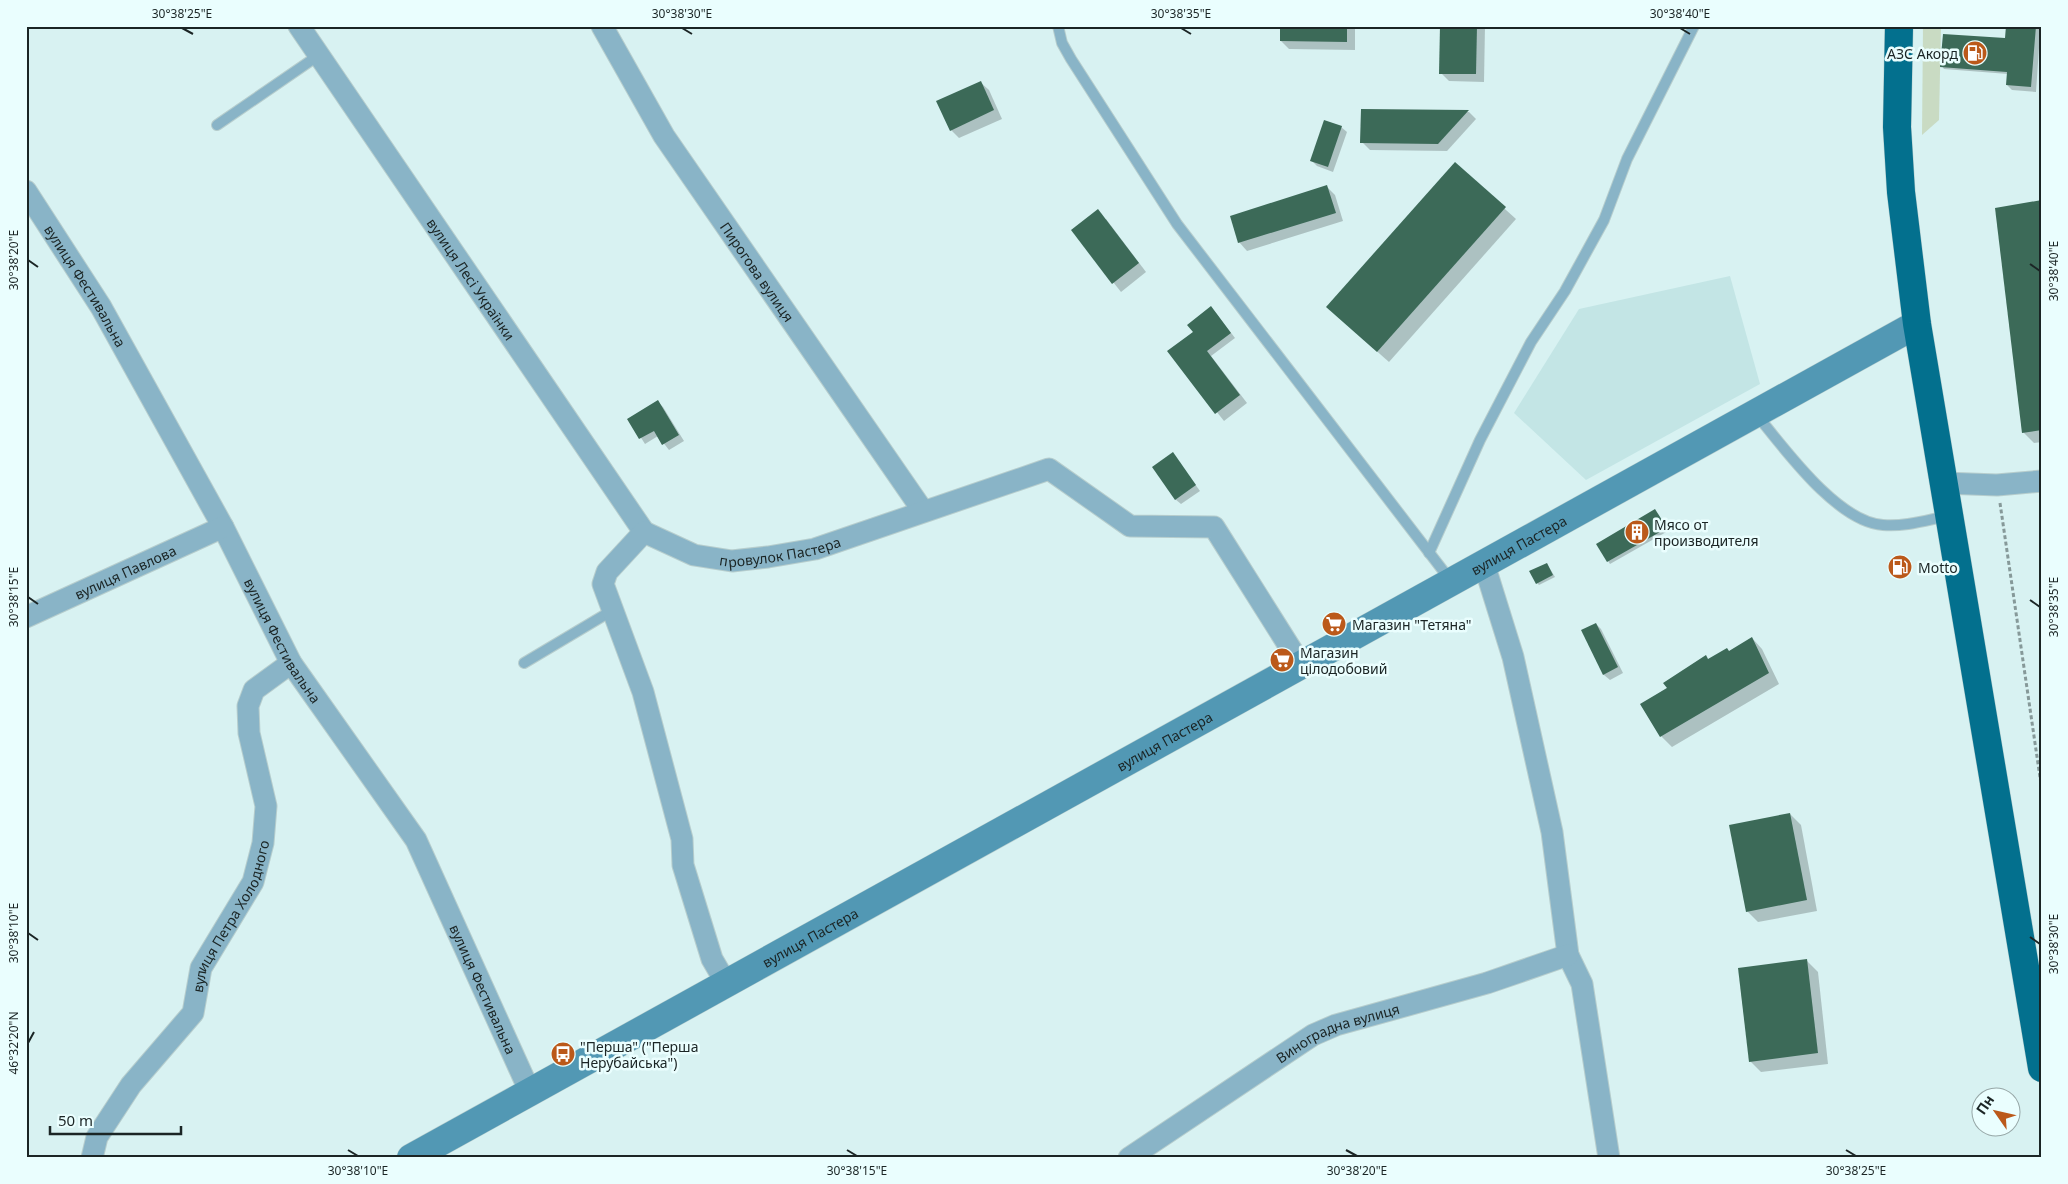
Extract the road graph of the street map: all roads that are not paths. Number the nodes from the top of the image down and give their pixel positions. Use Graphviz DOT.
graph roads {
  1 [pos="299,26"];
  2 [pos="602,26"];
  3 [pos="1058,26"];
  4 [pos="1694,26"];
  5 [pos="1900,26"];
  6 [pos="318,55"];
  7 [pos="217,125"];
  8 [pos="26,191"];
  9 [pos="1917,324"];
  10 [pos="1755,413"];
  11 [pos="2042,481"];
  12 [pos="1944,483"];
  13 [pos="923,511"];
  14 [pos="1949,516"];
  15 [pos="223,527"];
  16 [pos="644,532"];
  17 [pos="1429,552"];
  18 [pos="1484,564"];
  19 [pos="1452,582"];
  20 [pos="613,610"];
  21 [pos="26,617"];
  22 [pos="291,663"];
  23 [pos="524,663"];
  24 [pos="1301,665"];
  25 [pos="1568,955"];
  26 [pos="726,983"];
  27 [pos="2038,1018"];
  28 [pos="2042,1068"];
  29 [pos="530,1092"];
  30 [pos="92,1158"];
  31 [pos="412,1158"];
  32 [pos="1129,1158"];
  33 [pos="1609,1158"];
  1 -- 6 [label="street, вулиця Лесі Українки"];
  2 -- 13 [label="street, Пирогова вулиця"];
  3 -- 17 [label="lane"];
  4 -- 17 [label="lane"];
  5 -- 9 [label="highway"];
  6 -- 7 [label="lane"];
  6 -- 16 [label="street, вулиця Лесі Українки"];
  8 -- 15 [label="street, вулиця Фестивальна"];
  9 -- 10 [label="street, вулиця Пастера"];
  9 -- 12 [label="highway"];
  10 -- 14 [label="lane"];
  10 -- 18 [label="street, вулиця Пастера"];
  11 -- 12 [label="street"];
  12 -- 14 [label="highway"];
  13 -- 16 [label="street, провулок Пастера"];
  13 -- 24 [label="street, провулок Пастера"];
  14 -- 27 [label="highway"];
  15 -- 21 [label="street, вулиця Павлова"];
  15 -- 22 [label="street, вулиця Фестивальна"];
  16 -- 20 [label="street"];
  17 -- 19 [label="lane"];
  18 -- 19 [label="street, вулиця Пастера"];
  18 -- 25 [label="street"];
  19 -- 24 [label="street, вулиця Пастера"];
  20 -- 23 [label="lane"];
  20 -- 26 [label="street"];
  22 -- 29 [label="street, вулиця Фестивальна"];
  22 -- 30 [label="street, вулиця Петра Холодного"];
  24 -- 26 [label="street, вулиця Пастера"];
  25 -- 32 [label="street, Виноградна вулиця"];
  25 -- 33 [label="street"];
  26 -- 29 [label="street, вулиця Пастера"];
  27 -- 28 [label="highway"];
  29 -- 31 [label="street, вулиця Пастера"];
}
